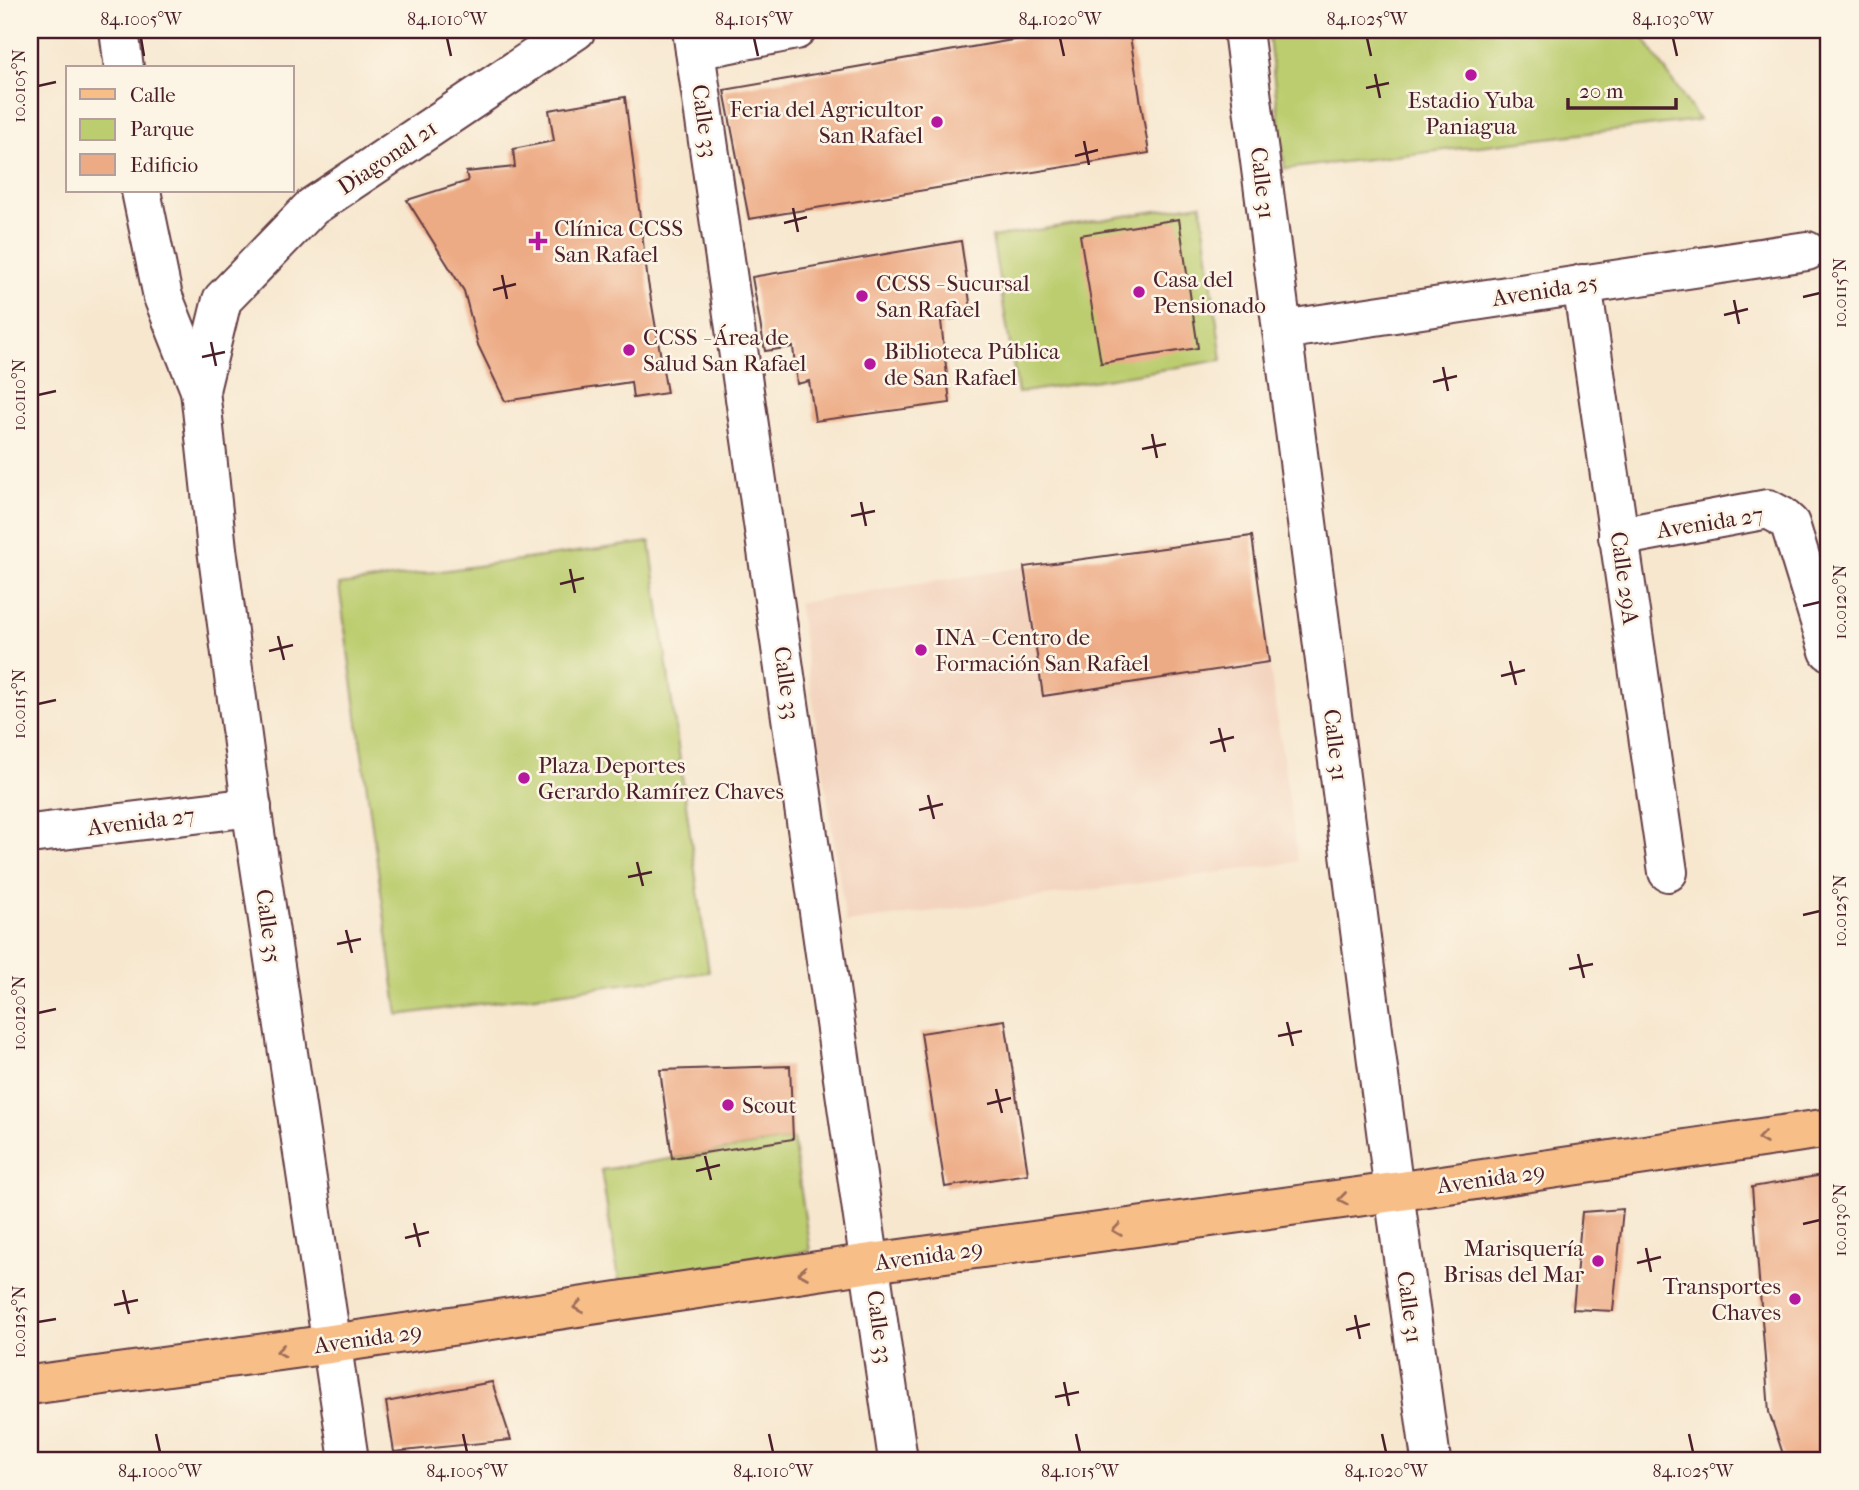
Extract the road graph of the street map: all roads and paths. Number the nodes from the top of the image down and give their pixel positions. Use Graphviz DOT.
graph roads {
  1 [pos="119,30"];
  2 [pos="576,30"];
  3 [pos="789,30"];
  4 [pos="1243,30"];
  5 [pos="693,40"];
  6 [pos="124,66"];
  7 [pos="141,192"];
  8 [pos="1807,251"];
  9 [pos="1582,284"];
  10 [pos="1282,330"];
  11 [pos="200,390"];
  12 [pos="1618,537"];
  13 [pos="1829,651"];
  14 [pos="253,807"];
  15 [pos="30,834"];
  16 [pos="1668,872"];
  17 [pos="1829,1128"];
  18 [pos="1394,1192"];
  19 [pos="871,1263"];
  20 [pos="331,1344"];
  21 [pos="30,1385"];
  22 [pos="349,1460"];
  23 [pos="898,1460"];
  24 [pos="1431,1460"];
  1 -- 6 [label="street"];
  2 -- 11 [label="street, Diagonal 21"];
  3 -- 5 [label="street"];
  4 -- 10 [label="street, Calle 31"];
  5 -- 19 [label="street, Calle 33"];
  7 -- 11 [label="street"];
  8 -- 9 [label="street, Avenida 25"];
  9 -- 10 [label="street, Avenida 25"];
  9 -- 12 [label="street, Calle 29A"];
  10 -- 18 [label="street, Calle 31"];
  11 -- 14 [label="street, Calle 35"];
  12 -- 13 [label="street, Avenida 27"];
  12 -- 16 [label="street, Calle 29A"];
  14 -- 15 [label="street, Avenida 27"];
  14 -- 20 [label="street, Calle 35"];
  17 -- 18 [label="main road, Avenida 29, one-way"];
  18 -- 19 [label="main road, Avenida 29, one-way"];
  18 -- 24 [label="street, Calle 31"];
  19 -- 20 [label="main road, Avenida 29, one-way"];
  19 -- 23 [label="street, Calle 33"];
  20 -- 21 [label="main road, Avenida 29, one-way"];
  20 -- 22 [label="street, Calle 35"];
}
